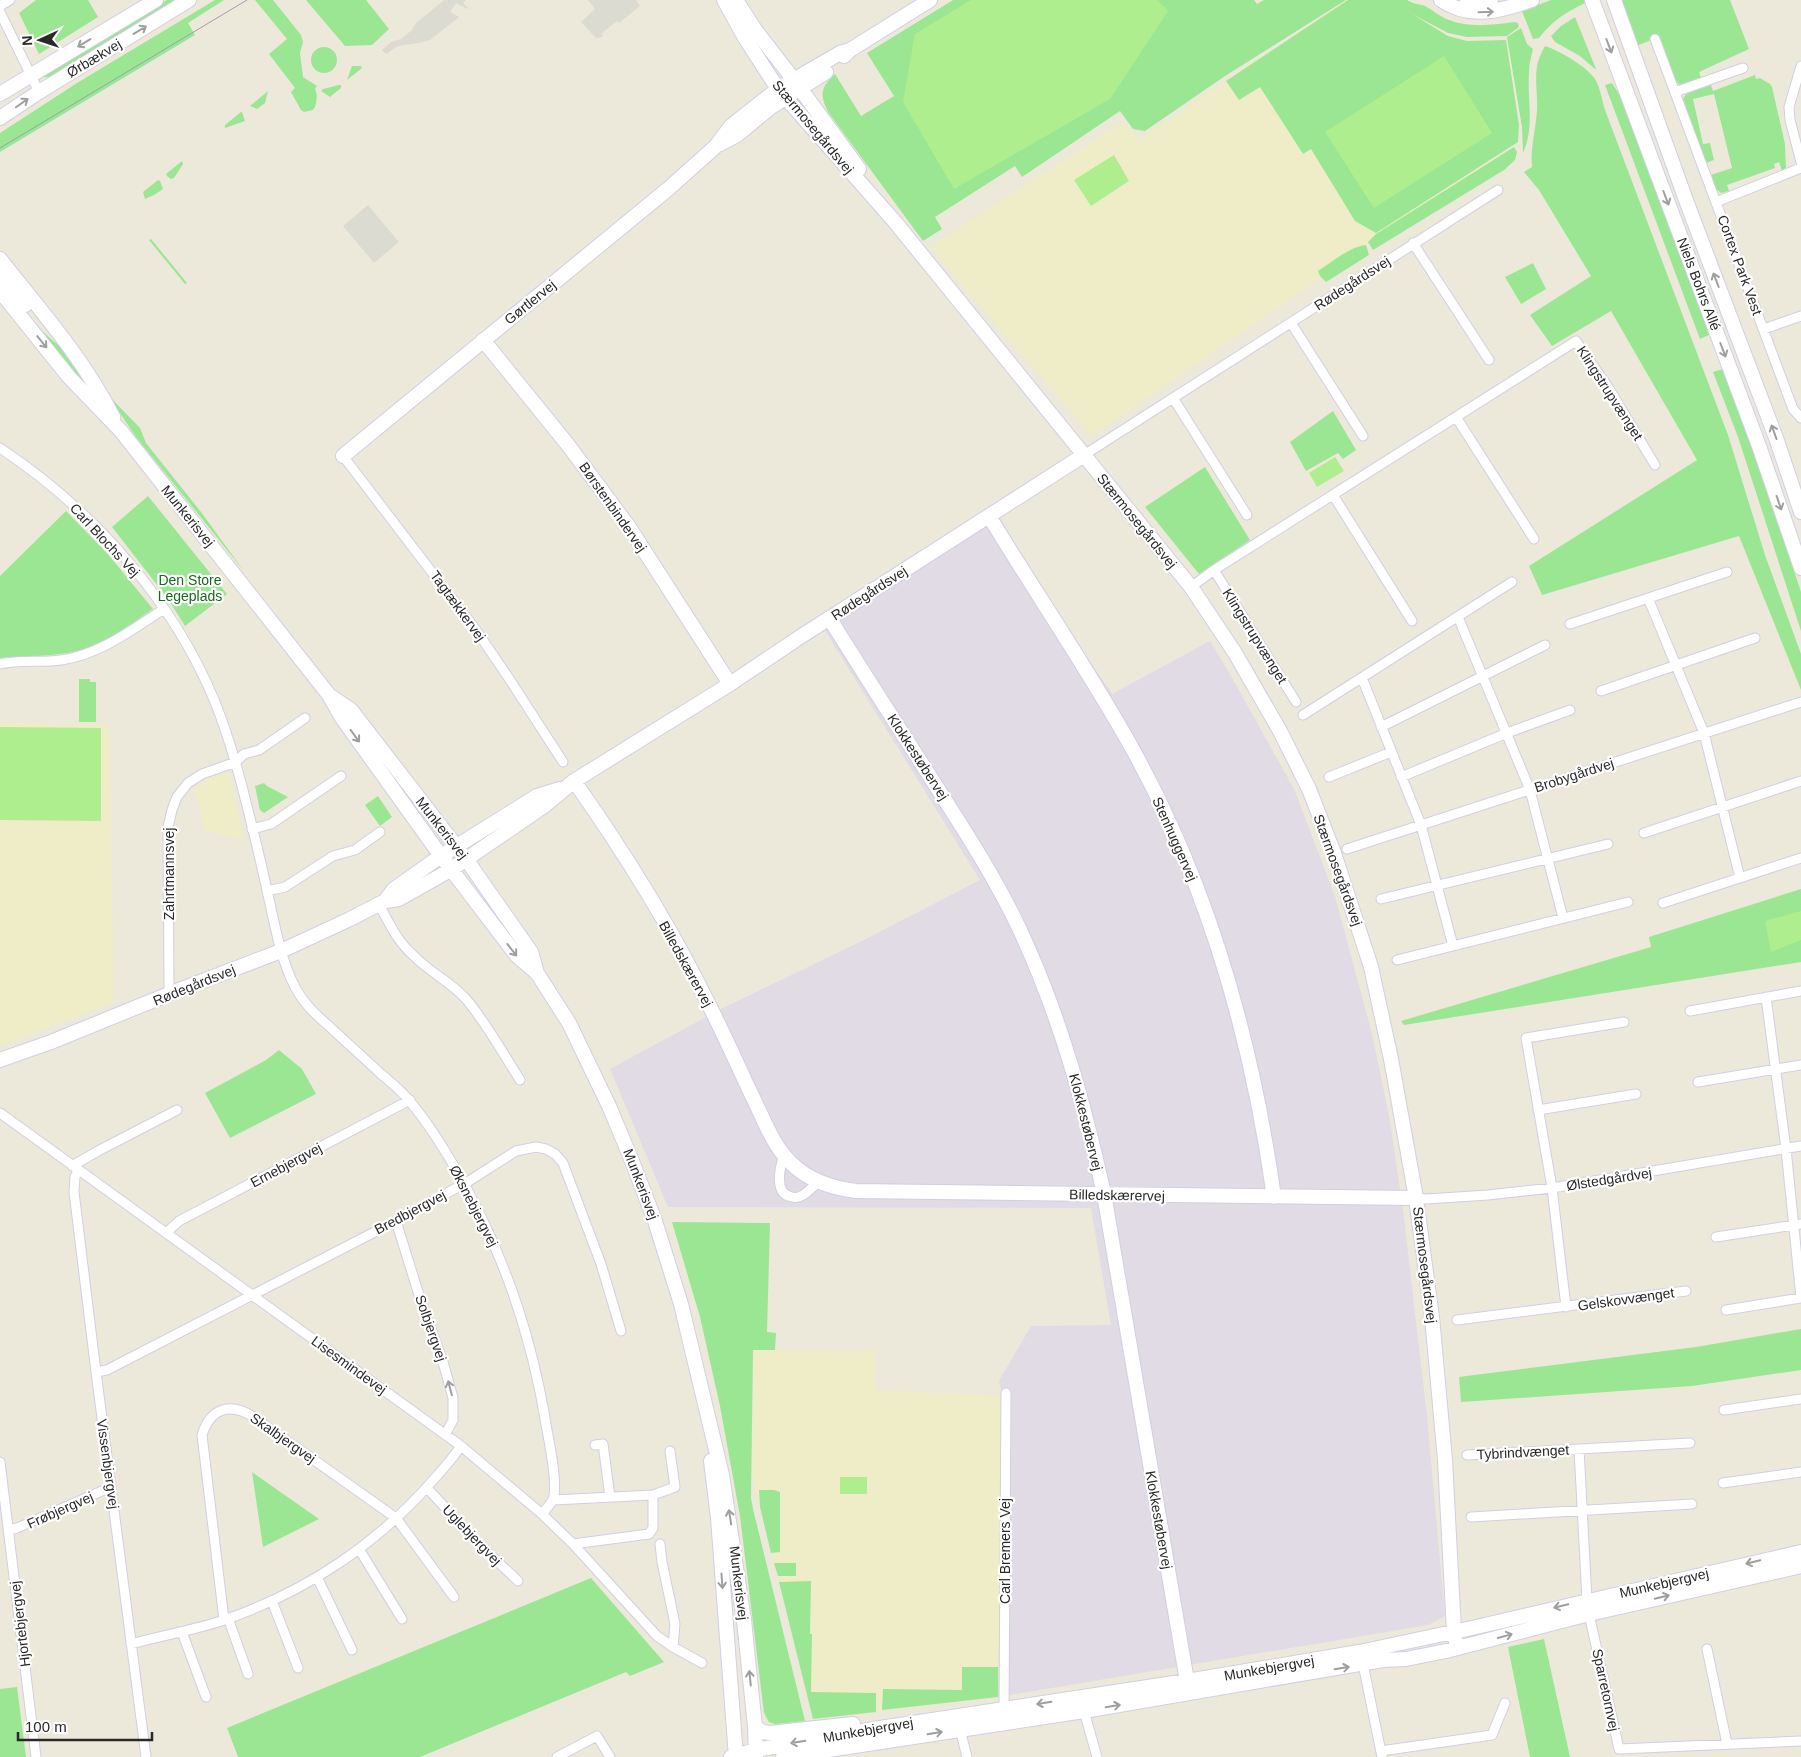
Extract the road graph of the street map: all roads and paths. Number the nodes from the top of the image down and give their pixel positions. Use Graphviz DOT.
graph roads {
  1 [pos="10,0"];
  2 [pos="156,0"];
  3 [pos="930,0"];
  4 [pos="1440,0"];
  5 [pos="1468,0"];
  6 [pos="1491,0"];
  7 [pos="1532,0"];
  8 [pos="1592,0"];
  9 [pos="1604,0"];
  10 [pos="1614,0"];
  11 [pos="189,1"];
  12 [pos="729,1"];
  13 [pos="0,6"];
  14 [pos="0,12"];
  15 [pos="1655,39"];
  16 [pos="1801,66"];
  17 [pos="1743,68"];
  18 [pos="30,75"];
  19 [pos="0,86"];
  20 [pos="789,88"];
  21 [pos="39,92"];
  22 [pos="1675,92"];
  23 [pos="0,94"];
  24 [pos="0,118"];
  25 [pos="1801,162"];
  26 [pos="1801,168"];
  27 [pos="1498,190"];
  28 [pos="1716,202"];
  29 [pos="1687,203"];
  30 [pos="895,222"];
  31 [pos="1413,242"];
  32 [pos="0,259"];
  33 [pos="0,275"];
  34 [pos="0,291"];
  35 [pos="1801,316"];
  36 [pos="1291,323"];
  37 [pos="1764,329"];
  38 [pos="483,340"];
  39 [pos="66,342"];
  40 [pos="1488,360"];
  41 [pos="1173,398"];
  42 [pos="1456,417"];
  43 [pos="1801,418"];
  44 [pos="121,431"];
  45 [pos="1364,436"];
  46 [pos="0,448"];
  47 [pos="1084,455"];
  48 [pos="343,456"];
  49 [pos="1655,465"];
  50 [pos="1333,495"];
  51 [pos="1801,512"];
  52 [pos="1247,515"];
  53 [pos="989,516"];
  54 [pos="1534,539"];
  55 [pos="1801,568"];
  56 [pos="1214,570"];
  57 [pos="1727,572"];
  58 [pos="1512,582"];
  59 [pos="1190,587"];
  60 [pos="1648,598"];
  61 [pos="164,609"];
  62 [pos="1458,617"];
  63 [pos="830,619"];
  64 [pos="1412,621"];
  65 [pos="1570,624"];
  66 [pos="1755,638"];
  67 [pos="1545,646"];
  68 [pos="0,664"];
  69 [pos="1676,664"];
  70 [pos="1482,676"];
  71 [pos="1362,678"];
  72 [pos="730,684"];
  73 [pos="1601,691"];
  74 [pos="330,695"];
  75 [pos="1296,702"];
  76 [pos="1801,702"];
  77 [pos="1570,710"];
  78 [pos="1303,716"];
  79 [pos="305,718"];
  80 [pos="1381,727"];
  81 [pos="1507,733"];
  82 [pos="1704,733"];
  83 [pos="1391,752"];
  84 [pos="236,762"];
  85 [pos="563,762"];
  86 [pos="341,776"];
  87 [pos="1401,777"];
  88 [pos="1328,778"];
  89 [pos="1801,781"];
  90 [pos="570,784"];
  91 [pos="1530,790"];
  92 [pos="1723,807"];
  93 [pos="1421,825"];
  94 [pos="252,829"];
  95 [pos="380,832"];
  96 [pos="1644,833"];
  97 [pos="1608,844"];
  98 [pos="1347,849"];
  99 [pos="454,858"];
  100 [pos="1548,858"];
  101 [pos="1801,858"];
  102 [pos="1740,878"];
  103 [pos="1437,885"];
  104 [pos="268,891"];
  105 [pos="1381,899"];
  106 [pos="385,902"];
  107 [pos="1628,902"];
  108 [pos="1663,903"];
  109 [pos="1563,918"];
  110 [pos="1453,946"];
  111 [pos="281,951"];
  112 [pos="1397,960"];
  113 [pos="537,973"];
  114 [pos="1801,991"];
  115 [pos="169,994"];
  116 [pos="1766,998"];
  117 [pos="1690,1011"];
  118 [pos="1624,1022"];
  119 [pos="0,1060"];
  120 [pos="1801,1064"];
  121 [pos="1775,1069"];
  122 [pos="520,1080"];
  123 [pos="1698,1082"];
  124 [pos="1636,1094"];
  125 [pos="410,1100"];
  126 [pos="177,1110"];
  127 [pos="1538,1110"];
  128 [pos="0,1113"];
  129 [pos="1801,1146"];
  130 [pos="1786,1149"];
  131 [pos="784,1155"];
  132 [pos="75,1168"];
  133 [pos="818,1181"];
  134 [pos="464,1183"];
  135 [pos="1552,1188"];
  136 [pos="1104,1194"];
  137 [pos="1274,1197"];
  138 [pos="1416,1198"];
  139 [pos="396,1221"];
  140 [pos="1797,1224"];
  141 [pos="166,1233"];
  142 [pos="1716,1237"];
  143 [pos="1686,1291"];
  144 [pos="252,1295"];
  145 [pos="1801,1298"];
  146 [pos="1566,1307"];
  147 [pos="1726,1310"];
  148 [pos="1456,1320"];
  149 [pos="621,1331"];
  150 [pos="96,1372"];
  151 [pos="1006,1393"];
  152 [pos="1801,1399"];
  153 [pos="706,1410"];
  154 [pos="1724,1410"];
  155 [pos="445,1434"];
  156 [pos="1690,1443"];
  157 [pos="595,1444"];
  158 [pos="461,1446"];
  159 [pos="1579,1448"];
  160 [pos="670,1451"];
  161 [pos="1467,1455"];
  162 [pos="0,1462"];
  163 [pos="1801,1472"];
  164 [pos="1723,1483"];
  165 [pos="111,1487"];
  166 [pos="427,1488"];
  167 [pos="653,1495"];
  168 [pos="610,1497"];
  169 [pos="552,1500"];
  170 [pos="1692,1504"];
  171 [pos="1583,1510"];
  172 [pos="542,1514"];
  173 [pos="1471,1517"];
  174 [pos="396,1518"];
  175 [pos="5,1526"];
  176 [pos="573,1544"];
  177 [pos="660,1544"];
  178 [pos="359,1549"];
  179 [pos="1801,1552"];
  180 [pos="1801,1566"];
  181 [pos="317,1577"];
  182 [pos="518,1580"];
  183 [pos="454,1597"];
  184 [pos="272,1601"];
  185 [pos="1588,1607"];
  186 [pos="226,1619"];
  187 [pos="402,1619"];
  188 [pos="1454,1631"];
  189 [pos="182,1632"];
  190 [pos="131,1644"];
  191 [pos="673,1647"];
  192 [pos="1458,1648"];
  193 [pos="1707,1649"];
  194 [pos="352,1650"];
  195 [pos="1383,1660"];
  196 [pos="702,1663"];
  197 [pos="1363,1664"];
  198 [pos="298,1668"];
  199 [pos="248,1674"];
  200 [pos="1187,1681"];
  201 [pos="206,1697"];
  202 [pos="1505,1703"];
  203 [pos="1004,1709"];
  204 [pos="1084,1711"];
  205 [pos="755,1727"];
  206 [pos="880,1728"];
  207 [pos="960,1729"];
  208 [pos="1801,1741"];
  209 [pos="1727,1744"];
  210 [pos="1381,1754"];
  211 [pos="744,1755"];
  212 [pos="789,1756"];
  213 [pos="36,1757"];
  214 [pos="146,1757"];
  215 [pos="558,1757"];
  216 [pos="610,1757"];
  217 [pos="967,1757"];
  218 [pos="1097,1757"];
  1 -- 13 [label="street"];
  2 -- 18 [label="street, Ørbækvej, one-way"];
  3 -- 20 [label="street, Gørtlervej"];
  4 -- 7 [label="street, one-way"];
  5 -- 6 [label="street"];
  8 -- 55 [label="street, Niels Bohrs Allé, one-way"];
  9 -- 29 [label="street"];
  10 -- 29 [label="street, Niels Bohrs Allé"];
  21 -- 11 [label="street, Ørbækvej, one-way"];
  12 -- 20 [label="street, Stærmosegårdsvej"];
  14 -- 18 [label="street"];
  15 -- 22 [label="street, Cortex Park Vest"];
  16 -- 25 [label="street"];
  17 -- 22 [label="street"];
  18 -- 19 [label="street"];
  18 -- 21 [label="street"];
  18 -- 23 [label="street, Ørbækvej"];
  20 -- 30 [label="street, Stærmosegårdsvej"];
  20 -- 30 [label="street, Stærmosegårdsvej"];
  20 -- 38 [label="street, Gørtlervej"];
  24 -- 21 [label="street, Ørbækvej, one-way"];
  22 -- 28 [label="street, Cortex Park Vest"];
  26 -- 28 [label="street, Cortex Park Vest"];
  27 -- 31 [label="street, Rødegårdsvej"];
  28 -- 37 [label="street, Cortex Park Vest"];
  51 -- 29 [label="street, Niels Bohrs Allé, one-way"];
  30 -- 47 [label="street, Stærmosegårdsvej"];
  31 -- 36 [label="street, Rødegårdsvej"];
  31 -- 40 [label="street"];
  32 -- 39 [label="street, Munkerisvej"];
  33 -- 39 [label="street"];
  34 -- 44 [label="street, Munkerisvej, one-way"];
  35 -- 37 [label="street, Cortex Park Vest"];
  36 -- 41 [label="street, Rødegårdsvej"];
  36 -- 45 [label="street"];
  37 -- 43 [label="street, Cortex Park Vest"];
  38 -- 48 [label="street, Gørtlervej"];
  38 -- 72 [label="street, Børstenbindervej"];
  39 -- 44 [label="street, Munkerisvej"];
  41 -- 47 [label="street, Rødegårdsvej"];
  41 -- 52 [label="street"];
  42 -- 49 [label="street, Klingstrupvænget"];
  42 -- 50 [label="street, Klingstrupvænget"];
  42 -- 54 [label="street"];
  44 -- 74 [label="street, Munkerisvej"];
  46 -- 61 [label="street, Carl Blochs Vej"];
  47 -- 53 [label="street, Rødegårdsvej"];
  47 -- 59 [label="street, Stærmosegårdsvej"];
  48 -- 85 [label="street, Tagtækkervej"];
  50 -- 56 [label="street, Klingstrupvænget"];
  50 -- 64 [label="street"];
  53 -- 63 [label="street, Rødegårdsvej"];
  53 -- 137 [label="street, Stenhuggervej"];
  56 -- 59 [label="street, Klingstrupvænget"];
  56 -- 75 [label="street, Klingstrupvænget"];
  57 -- 60 [label="street"];
  58 -- 62 [label="street"];
  59 -- 138 [label="street, Stærmosegårdsvej"];
  60 -- 65 [label="street"];
  60 -- 69 [label="street"];
  61 -- 68 [label="street"];
  61 -- 84 [label="street, Carl Blochs Vej"];
  62 -- 70 [label="street"];
  62 -- 71 [label="street"];
  63 -- 72 [label="street, Rødegårdsvej"];
  63 -- 136 [label="street, Klokkestøbervej"];
  66 -- 69 [label="street"];
  67 -- 70 [label="street"];
  69 -- 73 [label="street"];
  69 -- 82 [label="street"];
  70 -- 80 [label="street"];
  70 -- 81 [label="street"];
  71 -- 78 [label="street"];
  71 -- 80 [label="street"];
  72 -- 90 [label="street, Rødegårdsvej"];
  74 -- 99 [label="street, Munkerisvej, one-way"];
  74 -- 99 [label="street, Munkerisvej"];
  76 -- 82 [label="street, Brobygårdvej"];
  77 -- 81 [label="street"];
  79 -- 84 [label="street"];
  80 -- 83 [label="street"];
  81 -- 87 [label="street"];
  81 -- 91 [label="street"];
  82 -- 91 [label="street, Brobygårdvej"];
  82 -- 92 [label="street"];
  83 -- 87 [label="street"];
  83 -- 88 [label="street"];
  84 -- 94 [label="street, Carl Blochs Vej"];
  84 -- 115 [label="street, Zahrtmannsvej"];
  86 -- 94 [label="street"];
  87 -- 93 [label="street"];
  89 -- 92 [label="street"];
  90 -- 99 [label="street, Rødegårdsvej"];
  90 -- 99 [label="street, Rødegårdsvej"];
  90 -- 131 [label="street, Billedskærervej"];
  91 -- 93 [label="street, Brobygårdvej"];
  91 -- 100 [label="street"];
  92 -- 96 [label="street"];
  92 -- 102 [label="street"];
  93 -- 98 [label="street, Brobygårdvej"];
  93 -- 103 [label="street"];
  94 -- 104 [label="street, Carl Blochs Vej"];
  95 -- 104 [label="street"];
  97 -- 100 [label="street"];
  99 -- 106 [label="street, Rødegårdsvej"];
  99 -- 113 [label="street, Munkerisvej, one-way"];
  99 -- 113 [label="street, Munkerisvej"];
  100 -- 103 [label="street"];
  100 -- 109 [label="street"];
  101 -- 102 [label="street"];
  102 -- 108 [label="street"];
  103 -- 105 [label="street"];
  103 -- 110 [label="street"];
  104 -- 111 [label="street, Carl Blochs Vej"];
  106 -- 111 [label="street, Rødegårdsvej"];
  106 -- 122 [label="street"];
  107 -- 109 [label="street"];
  109 -- 110 [label="street"];
  110 -- 112 [label="street"];
  111 -- 115 [label="street, Rødegårdsvej"];
  111 -- 125 [label="street, Øksnebjergvej"];
  113 -- 153 [label="street, Munkerisvej"];
  114 -- 116 [label="street"];
  115 -- 119 [label="street, Rødegårdsvej"];
  116 -- 117 [label="street"];
  116 -- 121 [label="street"];
  118 -- 127 [label="street, Gelskovvænget"];
  120 -- 121 [label="street"];
  121 -- 123 [label="street"];
  121 -- 130 [label="street"];
  124 -- 127 [label="street"];
  125 -- 134 [label="street, Øksnebjergvej"];
  125 -- 141 [label="street, Ernebjergvej"];
  126 -- 132 [label="street"];
  127 -- 135 [label="street, Gelskovvænget"];
  128 -- 132 [label="street, Lisesmindevej"];
  129 -- 130 [label="street, Ølstedgårdvej"];
  130 -- 135 [label="street, Ølstedgårdvej"];
  130 -- 140 [label="street"];
  131 -- 133 [label="street, Billedskærervej"];
  131 -- 133 [label="street"];
  132 -- 141 [label="street, Lisesmindevej"];
  132 -- 150 [label="street, Vissenbjergvej"];
  133 -- 136 [label="street, Billedskærervej"];
  134 -- 139 [label="street, Bredbjergvej"];
  134 -- 149 [label="street, Bredbjergvej"];
  134 -- 169 [label="street, Øksnebjergvej"];
  135 -- 138 [label="street, Ølstedgårdvej"];
  135 -- 146 [label="street, Gelskovvænget"];
  136 -- 137 [label="street, Billedskærervej"];
  136 -- 200 [label="street, Klokkestøbervej"];
  137 -- 138 [label="street, Billedskærervej"];
  138 -- 188 [label="street, Stærmosegårdsvej"];
  139 -- 144 [label="street, Bredbjergvej"];
  155 -- 139 [label="street, Solbjergvej, one-way"];
  140 -- 142 [label="street"];
  140 -- 145 [label="street"];
  141 -- 144 [label="street, Lisesmindevej"];
  143 -- 146 [label="street, Gelskovvænget"];
  144 -- 150 [label="street, Bredbjergvej"];
  144 -- 155 [label="street, Lisesmindevej"];
  145 -- 147 [label="street"];
  146 -- 148 [label="street, Gelskovvænget"];
  150 -- 165 [label="street, Vissenbjergvej"];
  151 -- 203 [label="street, Carl Bremers Vej"];
  152 -- 154 [label="street"];
  205 -- 153 [label="street, Munkerisvej, one-way"];
  153 -- 211 [label="street, Munkerisvej, one-way"];
  155 -- 158 [label="street, Lisesmindevej"];
  156 -- 159 [label="street, Tybrindvænget"];
  157 -- 168 [label="street"];
  158 -- 166 [label="street"];
  158 -- 172 [label="street, Lisesmindevej"];
  159 -- 161 [label="street, Tybrindvænget"];
  159 -- 171 [label="street, Tybrindvænget"];
  160 -- 167 [label="street"];
  162 -- 175 [label="street, Hjortebjergvej"];
  163 -- 164 [label="street"];
  165 -- 175 [label="street, Frøbjergvej"];
  165 -- 190 [label="street, Vissenbjergvej"];
  166 -- 174 [label="street"];
  166 -- 182 [label="street, Uglebjergvej"];
  167 -- 168 [label="street"];
  167 -- 176 [label="street"];
  168 -- 169 [label="street"];
  169 -- 172 [label="street"];
  170 -- 171 [label="street"];
  171 -- 173 [label="street"];
  171 -- 185 [label="street, Tybrindvænget"];
  172 -- 176 [label="street, Lisesmindevej"];
  174 -- 178 [label="street"];
  174 -- 183 [label="street"];
  174 -- 186 [label="street, Skalbjergvej"];
  175 -- 213 [label="street, Hjortebjergvej"];
  176 -- 191 [label="street, Lisesmindevej"];
  177 -- 191 [label="street"];
  178 -- 181 [label="street"];
  178 -- 187 [label="street"];
  179 -- 185 [label="street, Munkebjergvej, one-way"];
  185 -- 180 [label="street, Munkebjergvej, one-way"];
  181 -- 184 [label="street"];
  181 -- 194 [label="street"];
  184 -- 186 [label="street"];
  184 -- 198 [label="street"];
  185 -- 188 [label="street, Munkebjergvej, one-way"];
  192 -- 185 [label="street, Munkebjergvej, one-way"];
  185 -- 209 [label="street, Sparretornvej"];
  186 -- 189 [label="street"];
  186 -- 199 [label="street"];
  188 -- 192 [label="street, Stærmosegårdsvej"];
  188 -- 195 [label="street"];
  188 -- 200 [label="street, Munkebjergvej"];
  189 -- 190 [label="street"];
  189 -- 201 [label="street"];
  190 -- 214 [label="street, Vissenbjergvej"];
  191 -- 196 [label="street, Lisesmindevej"];
  192 -- 195 [label="street, Munkebjergvej"];
  193 -- 209 [label="street"];
  195 -- 197 [label="street, Munkebjergvej"];
  204 -- 197 [label="street, Munkebjergvej, one-way"];
  197 -- 210 [label="street"];
  200 -- 203 [label="street, Munkebjergvej, one-way"];
  202 -- 210 [label="street"];
  203 -- 206 [label="street, Munkebjergvej"];
  204 -- 207 [label="street, Munkebjergvej"];
  204 -- 218 [label="street"];
  205 -- 206 [label="street"];
  205 -- 211 [label="street, Munkerisvej"];
  206 -- 211 [label="street, Munkebjergvej, one-way"];
  212 -- 207 [label="street, Munkebjergvej, one-way"];
  207 -- 217 [label="street"];
  208 -- 209 [label="street, Sparretornvej"];
  215 -- 216 [label="street"];
}
